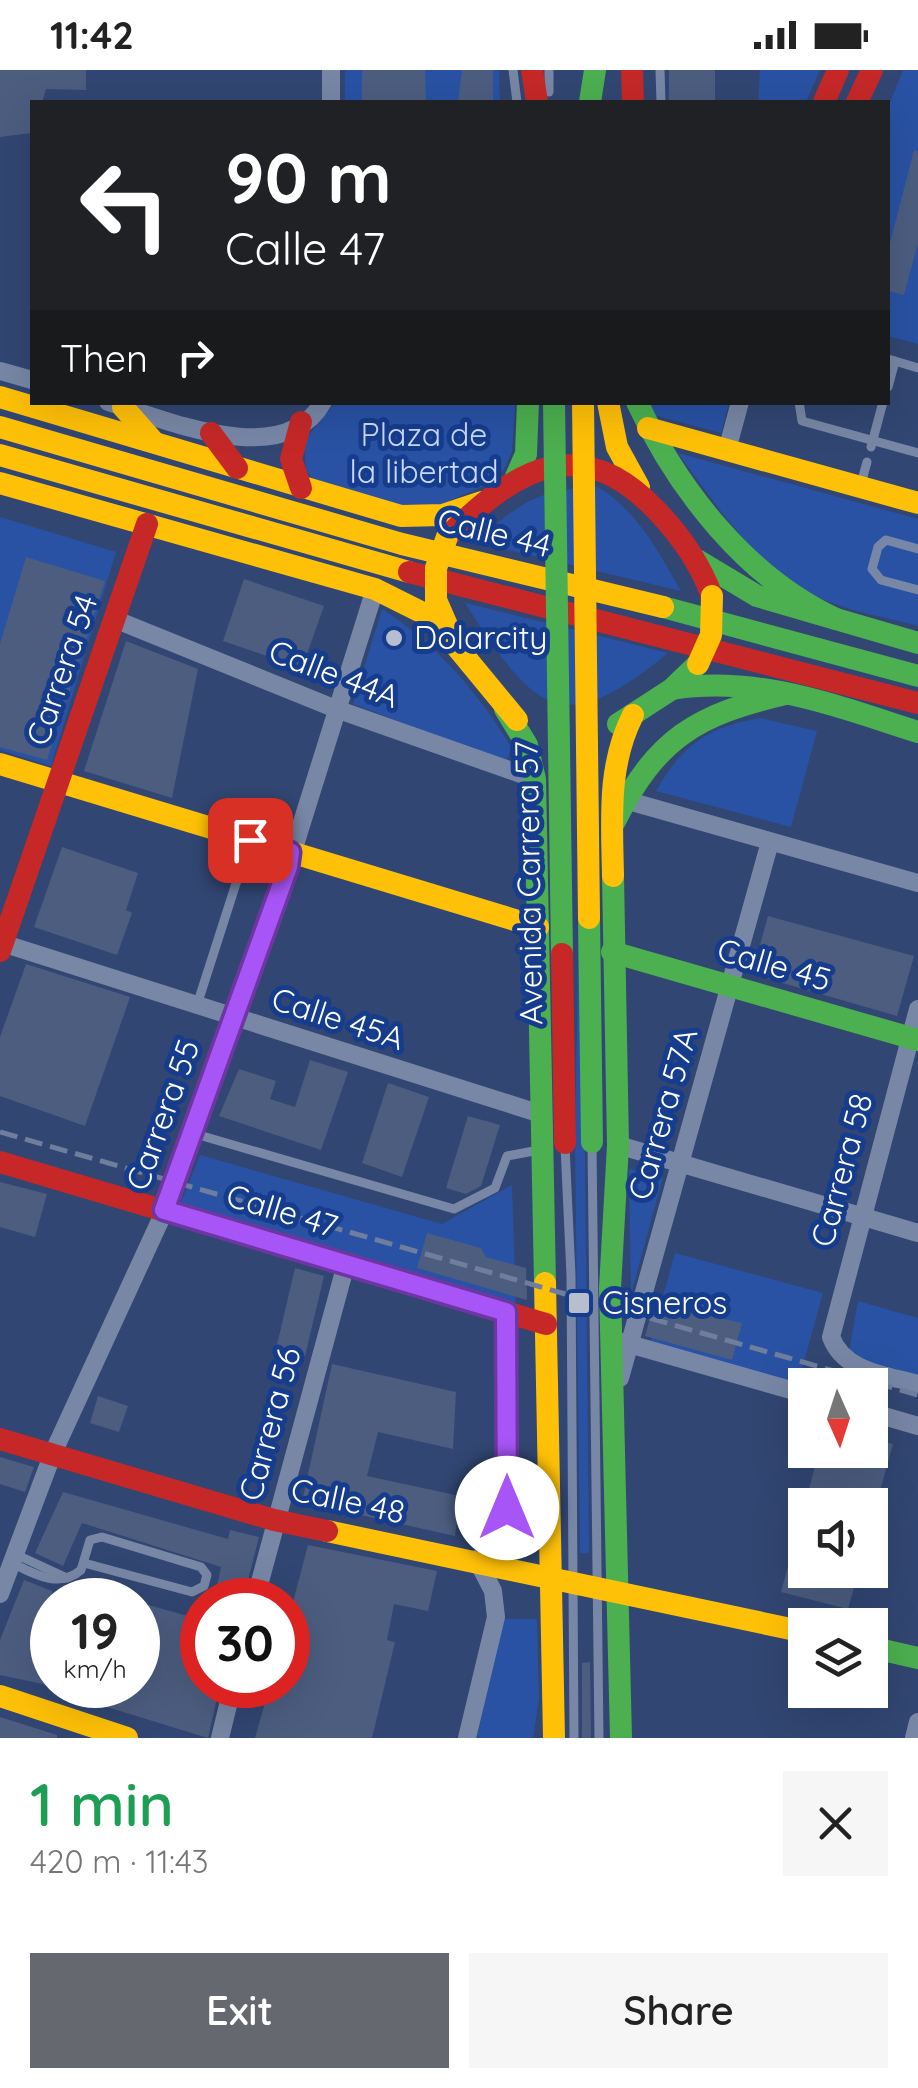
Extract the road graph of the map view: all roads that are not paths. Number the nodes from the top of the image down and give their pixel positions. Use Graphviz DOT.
graph roads {
  1 [pos="330,70"];
  2 [pos="514,70"];
  3 [pos="528,70"];
  4 [pos="549,70"];
  5 [pos="582,70"];
  6 [pos="598,70"];
  7 [pos="632,70"];
  8 [pos="660,70"];
  9 [pos="838,70"];
  10 [pos="872,70"];
  11 [pos="331,100"];
  12 [pos="516,100"];
  13 [pos="524,100"];
  14 [pos="537,100"];
  15 [pos="549,100"];
  16 [pos="582,100"];
  17 [pos="590,100"];
  18 [pos="601,100"];
  19 [pos="632,100"];
  20 [pos="661,100"];
  21 [pos="825,100"];
  22 [pos="859,100"];
  23 [pos="891,360"];
  24 [pos="918,368"];
  25 [pos="0,371"];
  26 [pos="30,379"];
  27 [pos="0,397"];
  28 [pos="119,405"];
  29 [pos="121,405"];
  30 [pos="320,405"];
  31 [pos="528,405"];
  32 [pos="554,405"];
  33 [pos="582,405"];
  34 [pos="609,405"];
  35 [pos="638,405"];
  36 [pos="739,405"];
  37 [pos="799,405"];
  38 [pos="882,405"];
  39 [pos="301,422"];
  40 [pos="0,426"];
  41 [pos="648,428"];
  42 [pos="211,433"];
  43 [pos="155,444"];
  44 [pos="872,444"];
  45 [pos="727,450"];
  46 [pos="918,453"];
  47 [pos="0,455"];
  48 [pos="867,462"];
  49 [pos="237,468"];
  50 [pos="515,479"];
  51 [pos="0,482"];
  52 [pos="860,487"];
  53 [pos="301,488"];
  54 [pos="640,490"];
  55 [pos="488,500"];
  56 [pos="918,503"];
  57 [pos="147,524"];
  58 [pos="918,549"];
  59 [pos="697,560"];
  60 [pos="374,589"];
  61 [pos="918,590"];
  62 [pos="114,620"];
  63 [pos="836,620"];
  64 [pos="443,624"];
  65 [pos="918,643"];
  66 [pos="918,676"];
  67 [pos="672,689"];
  68 [pos="785,694"];
  69 [pos="918,703"];
  70 [pos="336,708"];
  71 [pos="505,709"];
  72 [pos="633,715"];
  73 [pos="918,732"];
  74 [pos="0,764"];
  75 [pos="535,779"];
  76 [pos="57,782"];
  77 [pos="625,800"];
  78 [pos="612,828"];
  79 [pos="250,840"];
  80 [pos="770,842"];
  81 [pos="290,852"];
  82 [pos="918,884"];
  83 [pos="538,927"];
  84 [pos="1,947"];
  85 [pos="612,952"];
  86 [pos="730,986"];
  87 [pos="197,1005"];
  88 [pos="918,1009"];
  89 [pos="232,1017"];
  90 [pos="914,1039"];
  91 [pos="541,1114"];
  92 [pos="192,1133"];
  93 [pos="592,1142"];
  94 [pos="618,1144"];
  95 [pos="554,1146"];
  96 [pos="0,1162"];
  97 [pos="681,1163"];
  98 [pos="164,1210"];
  99 [pos="861,1216"];
  100 [pos="918,1232"];
  101 [pos="346,1264"];
  102 [pos="610,1288"];
  103 [pos="506,1312"];
  104 [pos="546,1324"];
  105 [pos="621,1342"];
  106 [pos="546,1362"];
  107 [pos="918,1384"];
  108 [pos="788,1389"];
  109 [pos="888,1417"];
  110 [pos="918,1426"];
  111 [pos="0,1439"];
  112 [pos="53,1452"];
  113 [pos="274,1520"];
  114 [pos="13,1558"];
  115 [pos="477,1560"];
  116 [pos="84,1563"];
  117 [pos="560,1577"];
  118 [pos="260,1578"];
  119 [pos="608,1586"];
  120 [pos="0,1594"];
  121 [pos="788,1628"];
  122 [pos="888,1651"];
  123 [pos="918,1658"];
  124 [pos="553,1684"];
  125 [pos="0,1696"];
  126 [pos="228,1708"];
  127 [pos="918,1722"];
  128 [pos="114,1736"];
  129 [pos="220,1738"];
  130 [pos="467,1738"];
  131 [pos="542,1738"];
  132 [pos="554,1738"];
  133 [pos="574,1738"];
  134 [pos="599,1738"];
  135 [pos="620,1738"];
  136 [pos="914,1738"];
  1 -- 11 [label="street"];
  2 -- 12 [label="lane"];
  3 -- 13 [label="main road"];
  3 -- 14 [label="main road"];
  4 -- 15 [label="lane"];
  5 -- 16 [label="lane"];
  6 -- 17 [label="main road"];
  6 -- 18 [label="main road"];
  7 -- 19 [label="main road"];
  8 -- 20 [label="lane"];
  9 -- 21 [label="main road"];
  10 -- 22 [label="main road"];
  23 -- 24 [label="lane"];
  25 -- 26 [label="street"];
  27 -- 43 [label="main road, Calle 44"];
  28 -- 43 [label="main road"];
  29 -- 42 [label="street"];
  30 -- 39 [label="street"];
  31 -- 50 [label="main road"];
  32 -- 95 [label="main road, Avenida Carrera 57, bridge"];
  33 -- 93 [label="main road, Avenida Carrera 57, bridge"];
  34 -- 54 [label="main road"];
  35 -- 41 [label="main road"];
  36 -- 45 [label="street"];
  37 -- 44 [label="lane"];
  38 -- 44 [label="lane"];
  39 -- 42 [label="street"];
  39 -- 53 [label="main road"];
  40 -- 66 [label="main road, Calle 44"];
  41 -- 45 [label="main road"];
  41 -- 63 [label="main road"];
  42 -- 49 [label="main road"];
  43 -- 49 [label="main road, Calle 44"];
  44 -- 46 [label="lane"];
  45 -- 52 [label="main road"];
  47 -- 69 [label="main road, Calle 44"];
  48 -- 52 [label="lane"];
  49 -- 53 [label="main road, Calle 44"];
  50 -- 54 [label="main road"];
  50 -- 55 [label="main road"];
  51 -- 57 [label="main road"];
  52 -- 56 [label="main road"];
  53 -- 55 [label="main road, Calle 44"];
  54 -- 59 [label="main road"];
  55 -- 64 [label="main road, bridge"];
  57 -- 60 [label="main road"];
  57 -- 62 [label="main road, Carrera 54"];
  58 -- 61 [label="lane"];
  59 -- 63 [label="main road"];
  59 -- 67 [label="main road, bridge"];
  60 -- 64 [label="main road"];
  60 -- 70 [label="street, Carrera 55"];
  62 -- 70 [label="street, Calle 44A"];
  62 -- 76 [label="main road, Carrera 54"];
  63 -- 65 [label="main road"];
  64 -- 71 [label="main road"];
  67 -- 68 [label="main road"];
  67 -- 72 [label="main road"];
  68 -- 73 [label="main road"];
  68 -- 77 [label="main road"];
  70 -- 75 [label="street, Calle 44A"];
  70 -- 81 [label="street, Carrera 55"];
  71 -- 72 [label="main road"];
  71 -- 75 [label="main road, Avenida Carrera 57"];
  72 -- 78 [label="main road, Avenida Carrera 57"];
  74 -- 76 [label="main road"];
  75 -- 83 [label="main road, Avenida Carrera 57"];
  76 -- 79 [label="main road"];
  76 -- 84 [label="main road, Carrera 54"];
  77 -- 78 [label="main road"];
  77 -- 80 [label="street"];
  78 -- 85 [label="main road, Avenida Carrera 57"];
  79 -- 81 [label="main road"];
  79 -- 87 [label="lane"];
  80 -- 82 [label="street"];
  80 -- 86 [label="street, Carrera 57A"];
  81 -- 83 [label="main road"];
  81 -- 89 [label="street, Carrera 55"];
  83 -- 91 [label="main road, Avenida Carrera 57"];
  84 -- 87 [label="street, Calle 45A"];
  85 -- 86 [label="main road, Calle 45"];
  85 -- 94 [label="main road, Avenida Carrera 57"];
  86 -- 90 [label="main road, Calle 45"];
  86 -- 97 [label="street, Carrera 57A"];
  87 -- 89 [label="street, Calle 45A"];
  88 -- 90 [label="street, Carrera 58"];
  89 -- 91 [label="street, Calle 45A"];
  89 -- 92 [label="street, Carrera 55"];
  90 -- 99 [label="street, Carrera 58"];
  91 -- 95 [label="main road, Avenida Carrera 57"];
  92 -- 95 [label="lane"];
  92 -- 98 [label="street, Carrera 55"];
  93 -- 102 [label="main road, Avenida Carrera 57"];
  93 -- 119 [label="lane"];
  94 -- 97 [label="street"];
  94 -- 102 [label="main road, Avenida Carrera 57"];
  95 -- 104 [label="main road, Avenida Carrera 57"];
  95 -- 106 [label="main road, Avenida Carrera 57"];
  95 -- 117 [label="lane"];
  96 -- 98 [label="main road, Calle 47"];
  97 -- 99 [label="street"];
  97 -- 105 [label="street, Carrera 57A"];
  98 -- 101 [label="main road, Calle 47"];
  98 -- 112 [label="street, Carrera 55"];
  99 -- 100 [label="street"];
  99 -- 107 [label="street, Carrera 58"];
  101 -- 103 [label="main road, Calle 47"];
  101 -- 113 [label="street, Carrera 56"];
  102 -- 105 [label="main road, Avenida Carrera 57"];
  103 -- 104 [label="main road, Calle 47"];
  103 -- 115 [label="street"];
  104 -- 106 [label="main road, Avenida Carrera 57"];
  105 -- 108 [label="street"];
  105 -- 119 [label="main road, Avenida Carrera 57"];
  106 -- 117 [label="main road, Avenida Carrera 57"];
  109 -- 110 [label="street"];
  111 -- 112 [label="main road, Calle 48"];
  112 -- 113 [label="main road, Calle 48"];
  112 -- 114 [label="street, Carrera 55"];
  113 -- 115 [label="main road, Calle 48"];
  113 -- 118 [label="street, Carrera 56"];
  114 -- 116 [label="lane"];
  114 -- 120 [label="street, Carrera 55"];
  115 -- 117 [label="main road, Calle 48"];
  115 -- 130 [label="street"];
  116 -- 116 [label="lane"];
  117 -- 119 [label="main road, Calle 48"];
  117 -- 124 [label="main road, Avenida Carrera 57"];
  117 -- 133 [label="lane"];
  119 -- 121 [label="main road, Calle 48"];
  119 -- 134 [label="lane"];
  119 -- 135 [label="main road, Avenida Carrera 57"];
  122 -- 123 [label="main road"];
  124 -- 131 [label="main road"];
  124 -- 132 [label="main road, Avenida Carrera 57"];
  125 -- 128 [label="main road"];
  126 -- 129 [label="street"];
  127 -- 136 [label="street"];
}
